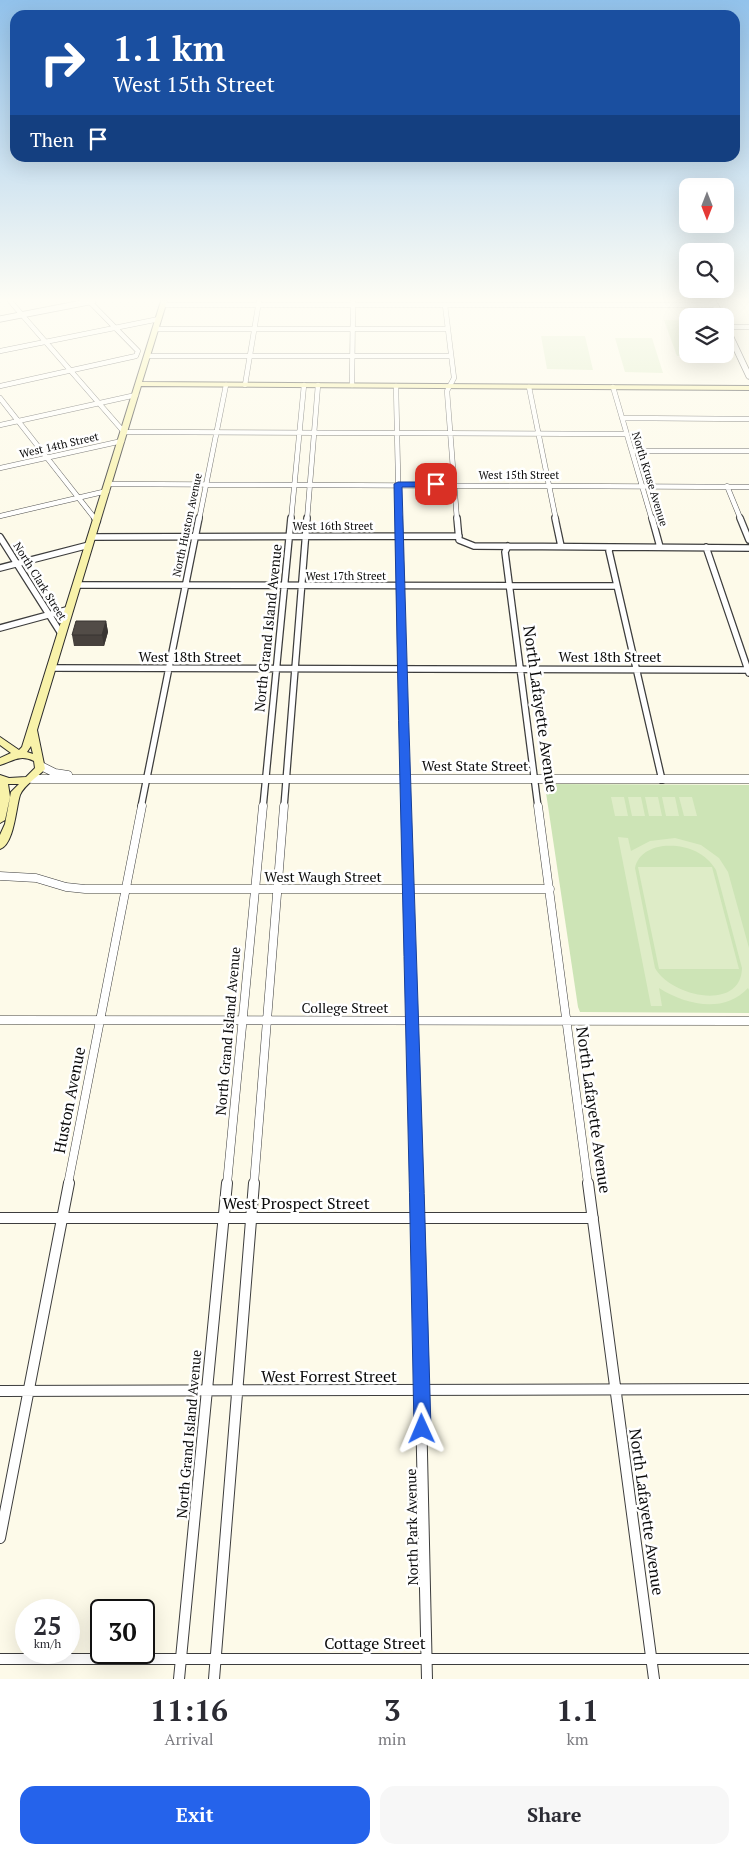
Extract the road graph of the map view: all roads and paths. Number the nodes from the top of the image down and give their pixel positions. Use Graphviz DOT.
graph roads {
  1 [pos="31,379"];
  2 [pos="78,379"];
  3 [pos="141,379"];
  4 [pos="246,379"];
  5 [pos="352,379"];
  6 [pos="453,379"];
  7 [pos="140,384"];
  8 [pos="226,384"];
  9 [pos="245,385"];
  10 [pos="304,385"];
  11 [pos="318,385"];
  12 [pos="352,385"];
  13 [pos="0,386"];
  14 [pos="396,386"];
  15 [pos="451,386"];
  16 [pos="529,387"];
  17 [pos="613,387"];
  18 [pos="749,388"];
  19 [pos="136,395"];
  20 [pos="0,398"];
  21 [pos="99,403"];
  22 [pos="622,418"];
  23 [pos="749,419"];
  24 [pos="19,421"];
  25 [pos="0,425"];
  26 [pos="124,432"];
  27 [pos="216,432"];
  28 [pos="299,433"];
  29 [pos="313,433"];
  30 [pos="397,433"];
  31 [pos="451,433"];
  32 [pos="538,433"];
  33 [pos="626,434"];
  34 [pos="122,441"];
  35 [pos="632,450"];
  36 [pos="749,451"];
  37 [pos="47,458"];
  38 [pos="0,468"];
  39 [pos="206,484"];
  40 [pos="294,484"];
  41 [pos="308,484"];
  42 [pos="398,484"];
  43 [pos="454,485"];
  44 [pos="549,485"];
  45 [pos="642,486"];
  46 [pos="727,486"];
  47 [pos="749,486"];
  48 [pos="108,487"];
  49 [pos="78,498"];
  50 [pos="0,516"];
  51 [pos="97,521"];
  52 [pos="289,536"];
  53 [pos="304,536"];
  54 [pos="399,536"];
  55 [pos="459,536"];
  56 [pos="0,537"];
  57 [pos="92,537"];
  58 [pos="194,537"];
  59 [pos="749,540"];
  60 [pos="89,545"];
  61 [pos="508,546"];
  62 [pos="561,546"];
  63 [pos="610,547"];
  64 [pos="660,547"];
  65 [pos="706,548"];
  66 [pos="749,548"];
  67 [pos="18,564"];
  68 [pos="0,568"];
  69 [pos="77,585"];
  70 [pos="184,585"];
  71 [pos="285,585"];
  72 [pos="300,585"];
  73 [pos="400,586"];
  74 [pos="509,586"];
  75 [pos="616,586"];
  76 [pos="70,609"];
  77 [pos="49,614"];
  78 [pos="0,628"];
  79 [pos="62,635"];
  80 [pos="51,668"];
  81 [pos="168,669"];
  82 [pos="276,669"];
  83 [pos="293,669"];
  84 [pos="402,670"];
  85 [pos="520,670"];
  86 [pos="635,670"];
  87 [pos="749,671"];
  88 [pos="33,728"];
  89 [pos="0,740"];
  90 [pos="20,754"];
  91 [pos="1,758"];
  92 [pos="40,763"];
  93 [pos="1,778"];
  94 [pos="81,778"];
  95 [pos="146,779"];
  96 [pos="31,780"];
  97 [pos="265,780"];
  98 [pos="285,780"];
  99 [pos="404,780"];
  100 [pos="536,780"];
  101 [pos="662,780"];
  102 [pos="749,780"];
  103 [pos="0,820"];
  104 [pos="0,846"];
  105 [pos="0,876"];
  106 [pos="125,889"];
  107 [pos="254,889"];
  108 [pos="276,889"];
  109 [pos="408,889"];
  110 [pos="550,889"];
  111 [pos="0,1020"];
  112 [pos="100,1020"];
  113 [pos="242,1020"];
  114 [pos="265,1020"];
  115 [pos="412,1021"];
  116 [pos="567,1021"];
  117 [pos="749,1022"];
  118 [pos="0,1218"];
  119 [pos="62,1218"];
  120 [pos="222,1218"];
  121 [pos="250,1218"];
  122 [pos="418,1218"];
  123 [pos="593,1218"];
  124 [pos="749,1389"];
  125 [pos="616,1390"];
  126 [pos="0,1391"];
  127 [pos="28,1391"];
  128 [pos="206,1391"];
  129 [pos="237,1391"];
  130 [pos="422,1391"];
  131 [pos="0,1538"];
  132 [pos="0,1659"];
  133 [pos="180,1659"];
  134 [pos="215,1659"];
  135 [pos="427,1660"];
  136 [pos="651,1660"];
  137 [pos="749,1660"];
  138 [pos="178,1679"];
  139 [pos="214,1679"];
  140 [pos="427,1679"];
  141 [pos="654,1679"];
  1 -- 13 [label="street"];
  2 -- 21 [label="street"];
  3 -- 7 [label="main road"];
  4 -- 9 [label="street"];
  5 -- 12 [label="street"];
  6 -- 15 [label="street"];
  7 -- 8 [label="main road"];
  7 -- 19 [label="main road"];
  8 -- 9 [label="main road"];
  8 -- 27 [label="street, North Huston Avenue"];
  9 -- 10 [label="main road"];
  10 -- 11 [label="main road"];
  10 -- 28 [label="street, North Grand Island Avenue"];
  11 -- 12 [label="main road"];
  11 -- 29 [label="street, North Grand Island Avenue"];
  12 -- 14 [label="main road"];
  14 -- 15 [label="main road"];
  14 -- 30 [label="street, North Park Avenue"];
  15 -- 16 [label="main road"];
  15 -- 31 [label="street"];
  16 -- 17 [label="main road"];
  16 -- 32 [label="street"];
  17 -- 18 [label="main road"];
  17 -- 22 [label="street, North Kruse Avenue"];
  19 -- 21 [label="street"];
  19 -- 26 [label="main road"];
  20 -- 24 [label="street"];
  21 -- 24 [label="street"];
  21 -- 26 [label="street"];
  22 -- 23 [label="street"];
  22 -- 33 [label="street, North Kruse Avenue"];
  24 -- 25 [label="street"];
  24 -- 37 [label="street"];
  26 -- 27 [label="street"];
  26 -- 34 [label="main road"];
  27 -- 28 [label="street"];
  27 -- 39 [label="street, North Huston Avenue"];
  28 -- 29 [label="street"];
  28 -- 40 [label="street, North Grand Island Avenue"];
  29 -- 30 [label="street"];
  29 -- 41 [label="street, North Grand Island Avenue"];
  30 -- 31 [label="street"];
  30 -- 42 [label="street, North Park Avenue"];
  31 -- 32 [label="street"];
  31 -- 43 [label="street"];
  32 -- 33 [label="street"];
  32 -- 44 [label="street"];
  33 -- 35 [label="street, North Kruse Avenue"];
  34 -- 37 [label="street, West 14th Street"];
  34 -- 48 [label="main road"];
  35 -- 36 [label="street"];
  35 -- 45 [label="street, North Kruse Avenue"];
  37 -- 38 [label="street, West 14th Street"];
  37 -- 49 [label="street"];
  39 -- 40 [label="street, West 15th Street"];
  39 -- 48 [label="street, West 15th Street"];
  39 -- 58 [label="street, North Huston Avenue"];
  40 -- 41 [label="street, West 15th Street"];
  40 -- 52 [label="street, North Grand Island Avenue"];
  41 -- 42 [label="street, West 15th Street"];
  41 -- 53 [label="street, North Grand Island Avenue"];
  42 -- 43 [label="street, West 15th Street"];
  42 -- 54 [label="street, North Park Avenue"];
  43 -- 44 [label="street, West 15th Street"];
  43 -- 55 [label="street"];
  44 -- 45 [label="street, West 15th Street"];
  44 -- 62 [label="street"];
  45 -- 46 [label="street, West 15th Street"];
  45 -- 64 [label="street, North Kruse Avenue"];
  46 -- 47 [label="street, West 15th Street"];
  46 -- 59 [label="street"];
  48 -- 49 [label="street, West 15th Street"];
  48 -- 51 [label="main road"];
  49 -- 50 [label="street"];
  49 -- 51 [label="street"];
  51 -- 57 [label="main road"];
  52 -- 53 [label="street, West 16th Street"];
  52 -- 58 [label="street, West 16th Street"];
  52 -- 71 [label="street, North Grand Island Avenue"];
  53 -- 54 [label="street, West 16th Street"];
  53 -- 72 [label="street, North Grand Island Avenue"];
  54 -- 55 [label="street, West 16th Street"];
  54 -- 73 [label="street, North Park Avenue"];
  55 -- 61 [label="street, West 16th Street"];
  56 -- 67 [label="street, North Clark Street"];
  57 -- 58 [label="street, West 16th Street"];
  57 -- 60 [label="main road"];
  58 -- 70 [label="street, North Huston Avenue"];
  60 -- 67 [label="street"];
  60 -- 69 [label="main road"];
  61 -- 62 [label="street, West 16th Street"];
  61 -- 74 [label="street, North Lafayette Avenue"];
  62 -- 63 [label="street, West 16th Street"];
  63 -- 64 [label="street, West 16th Street"];
  63 -- 75 [label="street"];
  64 -- 65 [label="street, West 16th Street"];
  65 -- 66 [label="street, West 16th Street"];
  65 -- 87 [label="street"];
  67 -- 68 [label="street"];
  67 -- 77 [label="street, North Clark Street"];
  69 -- 70 [label="street, West 17th Street"];
  69 -- 76 [label="main road"];
  70 -- 71 [label="street, West 17th Street"];
  70 -- 81 [label="street, North Huston Avenue"];
  71 -- 72 [label="street, West 17th Street"];
  71 -- 82 [label="street, North Grand Island Avenue"];
  72 -- 73 [label="street, West 17th Street"];
  72 -- 83 [label="street, North Grand Island Avenue"];
  73 -- 74 [label="street, West 17th Street"];
  73 -- 84 [label="street, North Park Avenue"];
  74 -- 75 [label="street, West 17th Street"];
  74 -- 85 [label="street, North Lafayette Avenue"];
  75 -- 86 [label="street"];
  76 -- 77 [label="street"];
  76 -- 79 [label="main road"];
  77 -- 78 [label="street"];
  77 -- 79 [label="street, North Clark Street"];
  79 -- 80 [label="main road"];
  80 -- 81 [label="street, West 18th Street"];
  80 -- 88 [label="main road"];
  81 -- 82 [label="street, West 18th Street"];
  81 -- 95 [label="street, Huston Avenue"];
  82 -- 83 [label="street, West 18th Street"];
  82 -- 97 [label="street, North Grand Island Avenue"];
  83 -- 84 [label="street, West 18th Street"];
  83 -- 98 [label="street, North Grand Island Avenue"];
  84 -- 85 [label="street, West 18th Street"];
  84 -- 99 [label="street, North Park Avenue"];
  85 -- 86 [label="street, West 18th Street"];
  85 -- 100 [label="street, North Lafayette Avenue"];
  86 -- 87 [label="street, West 18th Street"];
  86 -- 101 [label="street"];
  88 -- 90 [label="main road"];
  88 -- 92 [label="main road"];
  89 -- 90 [label="main road"];
  90 -- 91 [label="main road"];
  90 -- 92 [label="main road"];
  92 -- 94 [label="street, West State Street"];
  92 -- 96 [label="main road"];
  93 -- 96 [label="main road"];
  93 -- 103 [label="main road"];
  94 -- 95 [label="street, West State Street"];
  94 -- 96 [label="street, West State Street"];
  95 -- 97 [label="street, West State Street"];
  95 -- 106 [label="street, Huston Avenue"];
  96 -- 104 [label="main road"];
  97 -- 98 [label="street, West State Street"];
  97 -- 107 [label="street, North Grand Island Avenue"];
  98 -- 99 [label="street, West State Street"];
  98 -- 108 [label="street, North Grand Island Avenue"];
  99 -- 100 [label="street, West State Street"];
  99 -- 109 [label="street, North Park Avenue"];
  100 -- 101 [label="street, West State Street"];
  100 -- 110 [label="street, North Lafayette Avenue"];
  101 -- 102 [label="street, West State Street"];
  105 -- 106 [label="street, West Waugh Street"];
  106 -- 107 [label="street, West Waugh Street"];
  106 -- 112 [label="street, Huston Avenue"];
  107 -- 108 [label="street, West Waugh Street"];
  107 -- 113 [label="street, North Grand Island Avenue"];
  108 -- 109 [label="street, West Waugh Street"];
  108 -- 114 [label="street, North Grand Island Avenue"];
  109 -- 110 [label="street, West Waugh Street"];
  109 -- 115 [label="street, North Park Avenue"];
  110 -- 116 [label="street, North Lafayette Avenue"];
  111 -- 112 [label="street, College Street"];
  112 -- 113 [label="street, College Street"];
  112 -- 119 [label="street, Huston Avenue"];
  113 -- 114 [label="street, College Street"];
  113 -- 120 [label="street, North Grand Island Avenue"];
  114 -- 115 [label="street, College Street"];
  114 -- 121 [label="street, North Grand Island Avenue"];
  115 -- 116 [label="street, College Street"];
  115 -- 122 [label="street, North Park Avenue"];
  116 -- 117 [label="street, College Street"];
  116 -- 123 [label="street, North Lafayette Avenue"];
  118 -- 119 [label="street, West Prospect Street"];
  119 -- 120 [label="street, West Prospect Street"];
  119 -- 127 [label="street, Huston Avenue"];
  120 -- 121 [label="street, West Prospect Street"];
  120 -- 128 [label="street, North Grand Island Avenue"];
  121 -- 122 [label="street, West Prospect Street"];
  121 -- 129 [label="street, North Grand Island Avenue"];
  122 -- 123 [label="street, West Prospect Street"];
  122 -- 130 [label="street, North Park Avenue"];
  123 -- 125 [label="street, North Lafayette Avenue"];
  124 -- 125 [label="street, West Forrest Street"];
  125 -- 130 [label="street, West Forrest Street"];
  125 -- 136 [label="street, North Lafayette Avenue"];
  126 -- 127 [label="street, West Forrest Street"];
  127 -- 128 [label="street, West Forrest Street"];
  127 -- 131 [label="street, Huston Avenue"];
  128 -- 129 [label="street, West Forrest Street"];
  128 -- 133 [label="street, North Grand Island Avenue"];
  129 -- 130 [label="street, West Forrest Street"];
  129 -- 134 [label="street, North Grand Island Avenue"];
  130 -- 135 [label="street, North Park Avenue"];
  132 -- 133 [label="street, Cottage Street"];
  133 -- 134 [label="street, Cottage Street"];
  133 -- 138 [label="street, North Grand Island Avenue"];
  134 -- 135 [label="street, Cottage Street"];
  134 -- 139 [label="street, North Grand Island Avenue"];
  135 -- 136 [label="street, Cottage Street"];
  135 -- 140 [label="street, North Park Avenue"];
  136 -- 137 [label="street, Cottage Street"];
  136 -- 141 [label="street, North Lafayette Avenue"];
}
